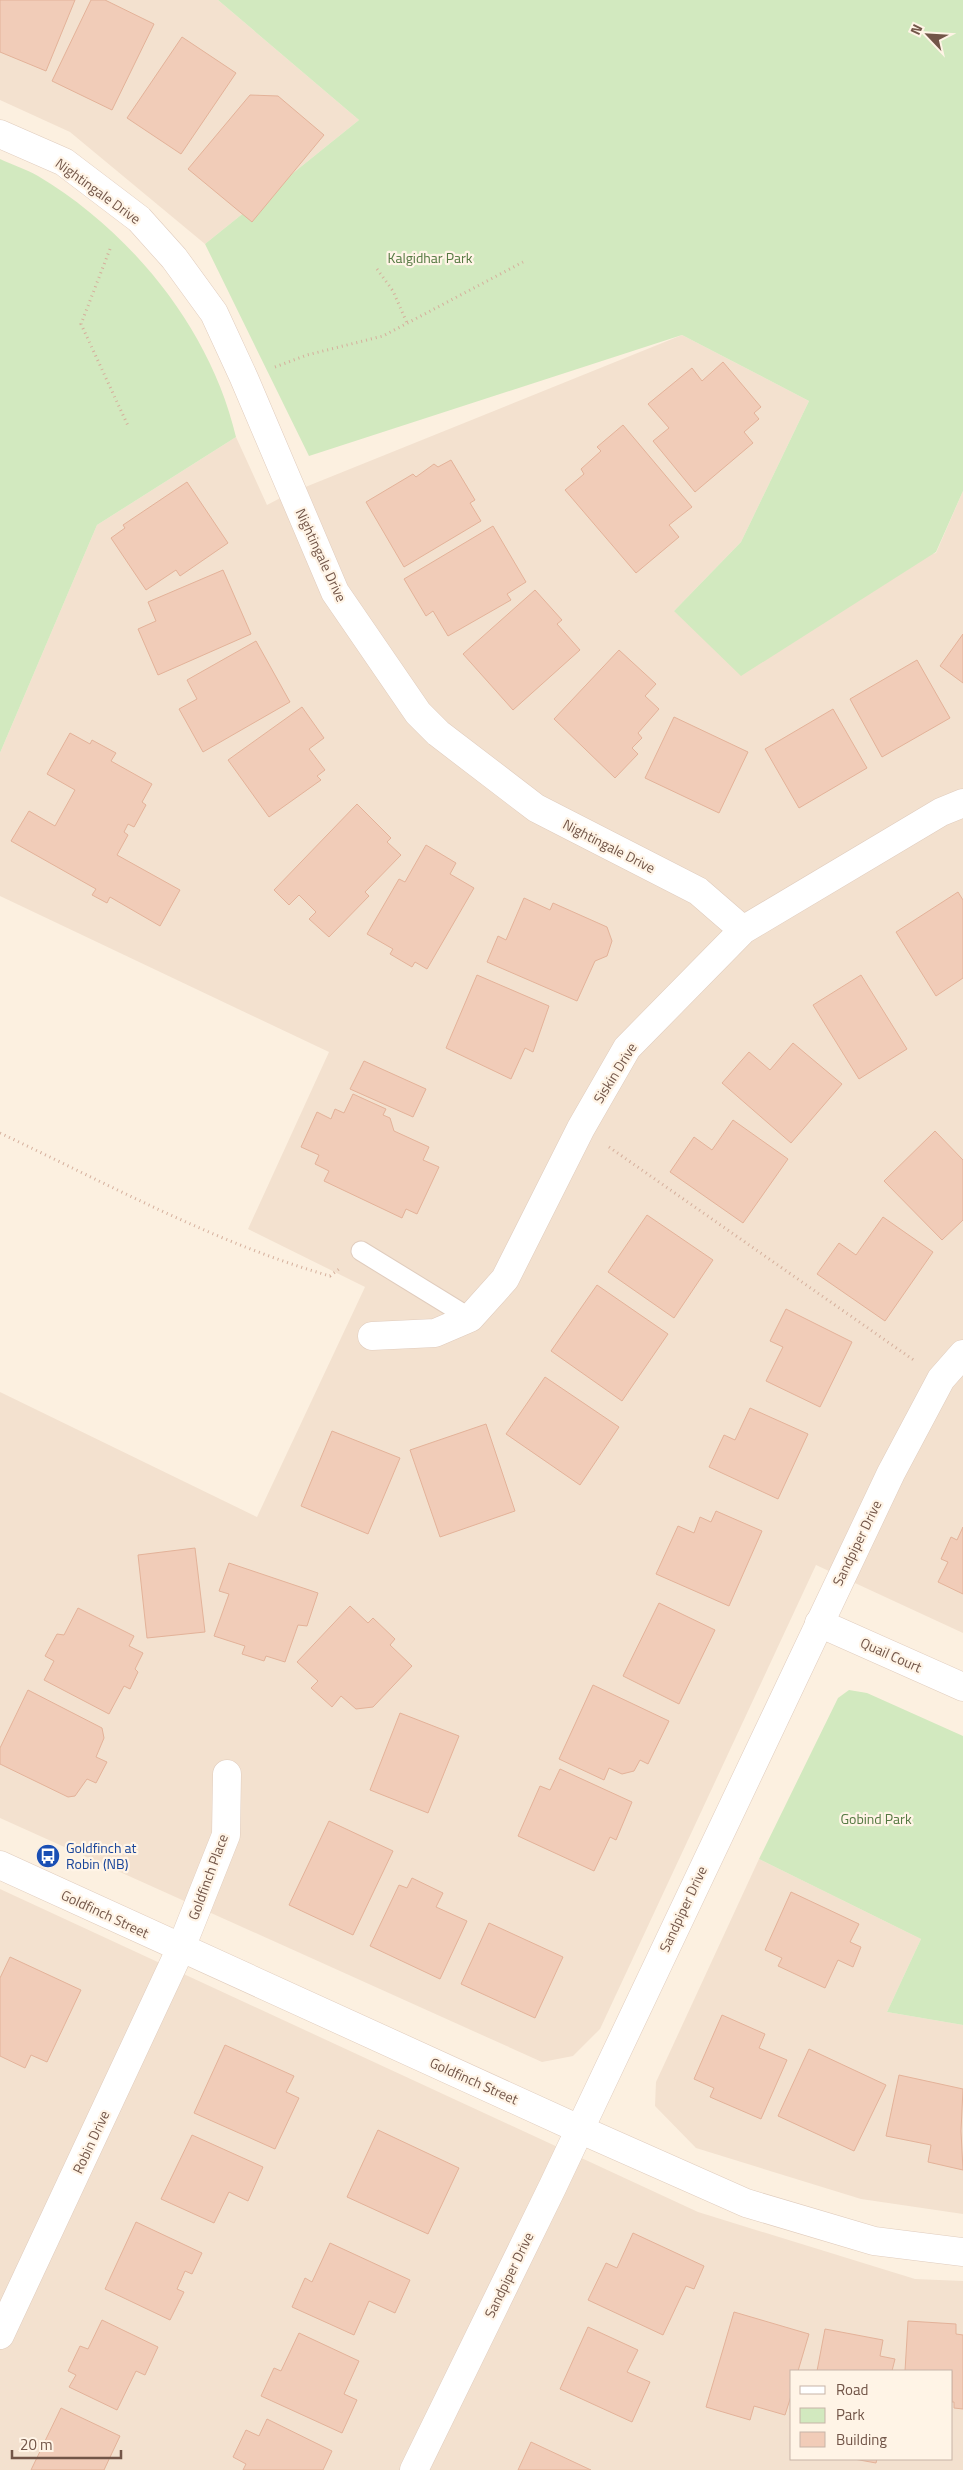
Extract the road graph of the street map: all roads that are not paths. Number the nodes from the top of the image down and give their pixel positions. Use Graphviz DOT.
graph roads {
  1 [pos="0,134"];
  2 [pos="963,803"];
  3 [pos="743,930"];
  4 [pos="361,1251"];
  5 [pos="470,1318"];
  6 [pos="372,1336"];
  7 [pos="963,1354"];
  8 [pos="819,1623"];
  9 [pos="963,1687"];
  10 [pos="227,1774"];
  11 [pos="0,1865"];
  12 [pos="181,1948"];
  13 [pos="579,2129"];
  14 [pos="963,2252"];
  15 [pos="0,2335"];
  16 [pos="414,2470"];
  1 -- 3 [label="street, Nightingale Drive"];
  2 -- 3 [label="street, Siskin Drive"];
  3 -- 5 [label="street, Siskin Drive"];
  4 -- 5 [label="lane"];
  5 -- 6 [label="street, Siskin Drive"];
  7 -- 8 [label="street, Sandpiper Drive"];
  8 -- 9 [label="street, Quail Court"];
  8 -- 13 [label="street, Sandpiper Drive"];
  10 -- 12 [label="street, Goldfinch Place"];
  11 -- 12 [label="street, Goldfinch Street"];
  12 -- 13 [label="street, Goldfinch Street"];
  12 -- 15 [label="street, Robin Drive"];
  13 -- 14 [label="street, Goldfinch Street"];
  13 -- 16 [label="street, Sandpiper Drive"];
}
